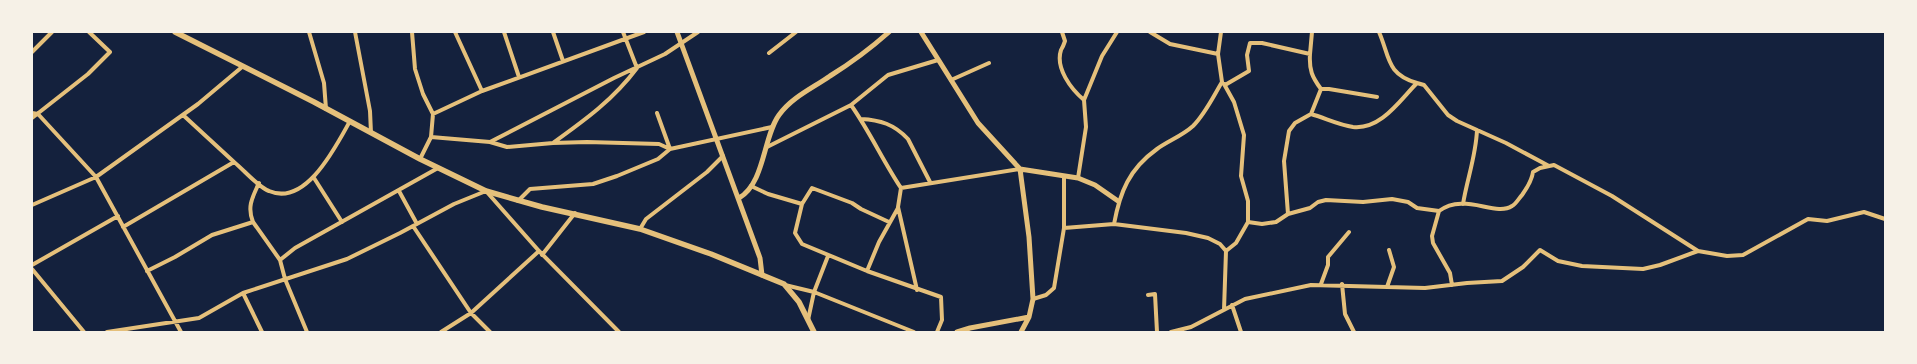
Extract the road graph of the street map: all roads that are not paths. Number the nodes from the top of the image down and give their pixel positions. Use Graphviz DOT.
graph roads {
  1 [pos="52,32"];
  2 [pos="89,32"];
  3 [pos="176,32"];
  4 [pos="309,32"];
  5 [pos="355,32"];
  6 [pos="412,32"];
  7 [pos="455,32"];
  8 [pos="504,32"];
  9 [pos="553,32"];
  10 [pos="623,32"];
  11 [pos="644,32"];
  12 [pos="677,32"];
  13 [pos="698,32"];
  14 [pos="796,32"];
  15 [pos="889,32"];
  16 [pos="921,32"];
  17 [pos="1062,32"];
  18 [pos="1117,32"];
  19 [pos="1150,32"];
  20 [pos="1221,32"];
  21 [pos="1312,32"];
  22 [pos="1379,32"];
  23 [pos="625,39"];
  24 [pos="680,45"];
  25 [pos="32,52"];
  26 [pos="769,52"];
  27 [pos="1218,54"];
  28 [pos="1310,54"];
  29 [pos="938,60"];
  30 [pos="564,61"];
  31 [pos="989,63"];
  32 [pos="242,67"];
  33 [pos="637,68"];
  34 [pos="519,77"];
  35 [pos="951,80"];
  36 [pos="1417,83"];
  37 [pos="1223,84"];
  38 [pos="1321,89"];
  39 [pos="482,91"];
  40 [pos="1377,97"];
  41 [pos="1084,100"];
  42 [pos="851,105"];
  43 [pos="326,110"];
  44 [pos="32,113"];
  45 [pos="657,113"];
  46 [pos="38,114"];
  47 [pos="433,114"];
  48 [pos="1312,114"];
  49 [pos="183,115"];
  50 [pos="32,118"];
  51 [pos="861,119"];
  52 [pos="350,121"];
  53 [pos="772,127"];
  54 [pos="1476,130"];
  55 [pos="371,133"];
  56 [pos="431,137"];
  57 [pos="716,140"];
  58 [pos="490,142"];
  59 [pos="553,143"];
  60 [pos="767,147"];
  61 [pos="670,149"];
  62 [pos="723,156"];
  63 [pos="420,159"];
  64 [pos="234,162"];
  65 [pos="1549,166"];
  66 [pos="438,168"];
  67 [pos="1020,169"];
  68 [pos="96,177"];
  69 [pos="1064,177"];
  70 [pos="314,178"];
  71 [pos="1078,178"];
  72 [pos="930,182"];
  73 [pos="259,183"];
  74 [pos="751,186"];
  75 [pos="900,188"];
  76 [pos="486,190"];
  77 [pos="399,191"];
  78 [pos="739,198"];
  79 [pos="518,201"];
  80 [pos="1118,201"];
  81 [pos="802,204"];
  82 [pos="1463,204"];
  83 [pos="32,205"];
  84 [pos="898,207"];
  85 [pos="1439,211"];
  86 [pos="575,213"];
  87 [pos="1288,214"];
  88 [pos="118,216"];
  89 [pos="1885,219"];
  90 [pos="253,222"];
  91 [pos="342,222"];
  92 [pos="889,222"];
  93 [pos="1248,222"];
  94 [pos="1114,224"];
  95 [pos="415,225"];
  96 [pos="123,227"];
  97 [pos="1064,228"];
  98 [pos="640,229"];
  99 [pos="1349,232"];
  100 [pos="1389,250"];
  101 [pos="539,251"];
  102 [pos="1226,251"];
  103 [pos="1698,252"];
  104 [pos="542,255"];
  105 [pos="828,256"];
  106 [pos="280,260"];
  107 [pos="32,265"];
  108 [pos="32,270"];
  109 [pos="147,271"];
  110 [pos="867,271"];
  111 [pos="762,275"];
  112 [pos="285,279"];
  113 [pos="784,284"];
  114 [pos="1321,284"];
  115 [pos="1342,284"];
  116 [pos="1452,284"];
  117 [pos="1387,287"];
  118 [pos="917,290"];
  119 [pos="814,292"];
  120 [pos="243,293"];
  121 [pos="1148,295"];
  122 [pos="1033,299"];
  123 [pos="1232,305"];
  124 [pos="1224,310"];
  125 [pos="471,313"];
  126 [pos="1029,317"];
  127 [pos="808,320"];
  128 [pos="176,321"];
  129 [pos="1192,330"];
  130 [pos="84,332"];
  131 [pos="107,332"];
  132 [pos="181,332"];
  133 [pos="262,332"];
  134 [pos="307,332"];
  135 [pos="441,332"];
  136 [pos="490,332"];
  137 [pos="619,332"];
  138 [pos="814,332"];
  139 [pos="914,332"];
  140 [pos="937,332"];
  141 [pos="957,332"];
  142 [pos="1021,332"];
  143 [pos="1157,332"];
  144 [pos="1170,332"];
  145 [pos="1241,332"];
  146 [pos="1354,332"];
  1 -- 25 [label="street"];
  2 -- 46 [label="street"];
  3 -- 32 [label="main road"];
  4 -- 43 [label="street"];
  5 -- 55 [label="street"];
  6 -- 47 [label="street"];
  7 -- 39 [label="street"];
  8 -- 34 [label="street"];
  9 -- 30 [label="street"];
  10 -- 23 [label="street"];
  11 -- 23 [label="street"];
  12 -- 24 [label="street"];
  13 -- 24 [label="street"];
  14 -- 26 [label="street"];
  15 -- 53 [label="street"];
  16 -- 29 [label="street"];
  17 -- 41 [label="street"];
  18 -- 41 [label="street"];
  19 -- 27 [label="street"];
  20 -- 27 [label="street"];
  21 -- 28 [label="street"];
  22 -- 36 [label="street"];
  23 -- 30 [label="street"];
  23 -- 33 [label="street"];
  24 -- 33 [label="street"];
  24 -- 57 [label="street"];
  27 -- 37 [label="street"];
  28 -- 37 [label="street"];
  28 -- 38 [label="street"];
  29 -- 35 [label="street"];
  29 -- 42 [label="street"];
  30 -- 34 [label="street"];
  31 -- 35 [label="street"];
  32 -- 43 [label="main road"];
  32 -- 49 [label="street"];
  33 -- 58 [label="street"];
  33 -- 59 [label="street"];
  34 -- 39 [label="street"];
  35 -- 67 [label="street"];
  36 -- 48 [label="street"];
  36 -- 54 [label="street"];
  37 -- 80 [label="street"];
  37 -- 93 [label="street"];
  38 -- 40 [label="street"];
  38 -- 48 [label="street"];
  39 -- 47 [label="street"];
  41 -- 71 [label="street"];
  42 -- 51 [label="street"];
  42 -- 60 [label="street"];
  43 -- 52 [label="main road"];
  44 -- 46 [label="street"];
  45 -- 61 [label="street"];
  46 -- 50 [label="street"];
  46 -- 68 [label="street"];
  47 -- 56 [label="street"];
  48 -- 87 [label="street"];
  49 -- 64 [label="street"];
  49 -- 68 [label="street"];
  51 -- 72 [label="street"];
  51 -- 75 [label="street"];
  52 -- 55 [label="main road"];
  52 -- 70 [label="street"];
  53 -- 57 [label="street"];
  53 -- 60 [label="street"];
  54 -- 65 [label="street"];
  54 -- 82 [label="street"];
  55 -- 63 [label="main road"];
  56 -- 58 [label="street"];
  56 -- 63 [label="street"];
  57 -- 61 [label="street"];
  57 -- 62 [label="street"];
  58 -- 59 [label="street"];
  59 -- 61 [label="street"];
  60 -- 74 [label="street"];
  61 -- 79 [label="street"];
  62 -- 78 [label="street"];
  62 -- 98 [label="street"];
  63 -- 66 [label="main road"];
  64 -- 73 [label="street"];
  64 -- 96 [label="street"];
  65 -- 82 [label="street"];
  65 -- 103 [label="street"];
  66 -- 76 [label="main road"];
  66 -- 77 [label="street"];
  67 -- 69 [label="street"];
  67 -- 72 [label="street"];
  67 -- 122 [label="street"];
  68 -- 83 [label="street"];
  68 -- 88 [label="street"];
  69 -- 71 [label="street"];
  69 -- 97 [label="street"];
  70 -- 73 [label="street"];
  70 -- 91 [label="street"];
  71 -- 80 [label="street"];
  72 -- 75 [label="street"];
  73 -- 90 [label="street"];
  74 -- 78 [label="street"];
  74 -- 81 [label="street"];
  75 -- 84 [label="street"];
  76 -- 79 [label="main road"];
  76 -- 95 [label="street"];
  76 -- 101 [label="street"];
  77 -- 91 [label="street"];
  77 -- 95 [label="street"];
  78 -- 111 [label="street"];
  79 -- 86 [label="main road"];
  80 -- 94 [label="street"];
  81 -- 92 [label="street"];
  81 -- 105 [label="street"];
  82 -- 85 [label="street"];
  84 -- 92 [label="street"];
  84 -- 118 [label="street"];
  85 -- 87 [label="street"];
  85 -- 116 [label="street"];
  86 -- 98 [label="main road"];
  86 -- 104 [label="street"];
  87 -- 93 [label="street"];
  88 -- 96 [label="street"];
  88 -- 107 [label="street"];
  89 -- 103 [label="street"];
  90 -- 106 [label="street"];
  90 -- 109 [label="street"];
  91 -- 106 [label="street"];
  92 -- 110 [label="street"];
  93 -- 102 [label="street"];
  94 -- 97 [label="street"];
  94 -- 102 [label="street"];
  95 -- 112 [label="street"];
  95 -- 125 [label="street"];
  96 -- 109 [label="street"];
  97 -- 122 [label="street"];
  98 -- 111 [label="main road"];
  99 -- 114 [label="street"];
  100 -- 117 [label="street"];
  101 -- 104 [label="street"];
  101 -- 125 [label="street"];
  102 -- 124 [label="street"];
  103 -- 116 [label="street"];
  104 -- 137 [label="street"];
  105 -- 110 [label="street"];
  105 -- 119 [label="street"];
  106 -- 112 [label="street"];
  108 -- 130 [label="street"];
  109 -- 128 [label="street"];
  110 -- 118 [label="street"];
  111 -- 113 [label="main road"];
  112 -- 120 [label="street"];
  112 -- 134 [label="street"];
  113 -- 119 [label="street"];
  113 -- 127 [label="main road"];
  114 -- 115 [label="street"];
  114 -- 123 [label="street"];
  115 -- 117 [label="street"];
  115 -- 146 [label="street"];
  116 -- 117 [label="street"];
  118 -- 140 [label="street"];
  119 -- 127 [label="street"];
  119 -- 139 [label="street"];
  120 -- 128 [label="street"];
  120 -- 133 [label="street"];
  121 -- 143 [label="street"];
  122 -- 126 [label="street"];
  123 -- 124 [label="street"];
  123 -- 145 [label="street"];
  124 -- 129 [label="street"];
  125 -- 135 [label="street"];
  125 -- 136 [label="street"];
  126 -- 141 [label="street"];
  126 -- 142 [label="street"];
  127 -- 138 [label="main road"];
  128 -- 131 [label="street"];
  128 -- 132 [label="street"];
  129 -- 144 [label="street"];
}
